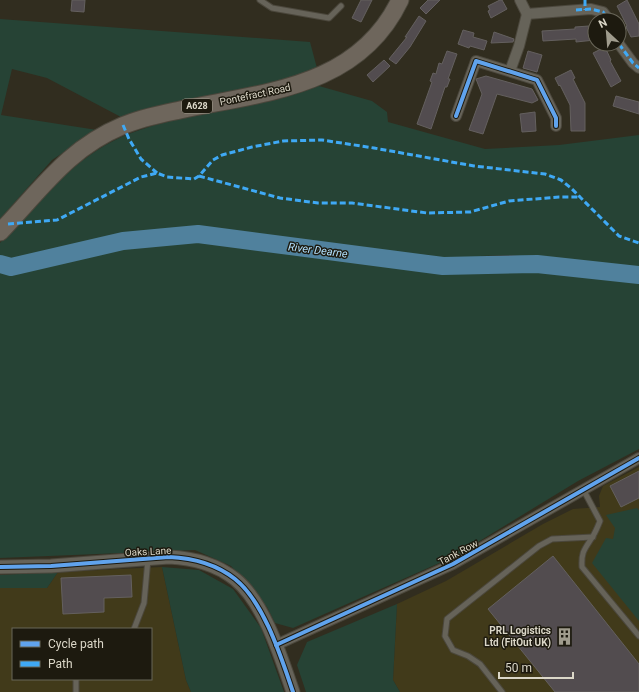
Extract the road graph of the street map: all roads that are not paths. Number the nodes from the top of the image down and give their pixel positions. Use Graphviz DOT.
graph roads {
  1 [pos="260,0"];
  2 [pos="400,0"];
  3 [pos="520,0"];
  4 [pos="585,5"];
  5 [pos="341,6"];
  6 [pos="603,12"];
  7 [pos="527,14"];
  8 [pos="625,52"];
  9 [pos="639,68"];
  10 [pos="510,71"];
  11 [pos="456,116"];
  12 [pos="556,126"];
  13 [pos="0,232"];
  14 [pos="639,458"];
  15 [pos="583,489"];
  16 [pos="593,537"];
  17 [pos="148,558"];
  18 [pos="0,567"];
  19 [pos="134,628"];
  20 [pos="639,636"];
  21 [pos="276,645"];
  22 [pos="76,680"];
  23 [pos="76,692"];
  24 [pos="293,692"];
  25 [pos="502,692"];
  1 -- 5 [label="lane"];
  2 -- 13 [label="highway, Pontefract Road / A628"];
  3 -- 7 [label="street"];
  4 -- 6 [label="street"];
  4 -- 7 [label="street"];
  7 -- 10 [label="street"];
  8 -- 9 [label="street"];
  10 -- 11 [label="street"];
  10 -- 12 [label="street"];
  14 -- 15 [label="street, Tank Row"];
  15 -- 16 [label="lane"];
  15 -- 21 [label="street, Tank Row"];
  16 -- 20 [label="lane"];
  16 -- 25 [label="lane"];
  17 -- 18 [label="street, Oaks Lane"];
  17 -- 19 [label="lane"];
  17 -- 21 [label="street, Oaks Lane"];
  21 -- 24 [label="street, Oaks Lane"];
  22 -- 23 [label="lane"];
}
